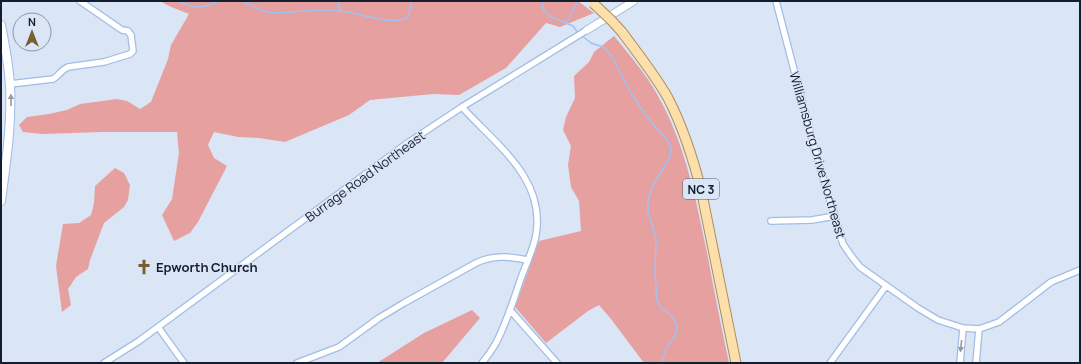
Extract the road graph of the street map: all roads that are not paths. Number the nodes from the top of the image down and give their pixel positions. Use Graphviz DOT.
graph roads {
  1 [pos="80,1"];
  2 [pos="634,1"];
  3 [pos="776,1"];
  4 [pos="591,2"];
  5 [pos="1,25"];
  6 [pos="587,30"];
  7 [pos="10,84"];
  8 [pos="462,107"];
  9 [pos="5,138"];
  10 [pos="1,201"];
  11 [pos="834,216"];
  12 [pos="771,221"];
  13 [pos="527,260"];
  14 [pos="1080,270"];
  15 [pos="886,286"];
  16 [pos="510,310"];
  17 [pos="158,327"];
  18 [pos="963,328"];
  19 [pos="979,329"];
  20 [pos="104,363"];
  21 [pos="184,363"];
  22 [pos="297,363"];
  23 [pos="482,363"];
  24 [pos="557,363"];
  25 [pos="736,363"];
  26 [pos="830,363"];
  27 [pos="960,363"];
  28 [pos="976,363"];
  1 -- 7 [label="street"];
  2 -- 6 [label="street, Burrage Road Northeast"];
  3 -- 11 [label="street, Williamsburg Drive Northeast"];
  4 -- 25 [label="main road, NC 3, bridge"];
  5 -- 7 [label="main road"];
  6 -- 8 [label="street, Burrage Road Northeast"];
  9 -- 7 [label="main road, one-way"];
  8 -- 13 [label="street"];
  8 -- 17 [label="street, Burrage Road Northeast"];
  9 -- 10 [label="main road"];
  11 -- 12 [label="street"];
  11 -- 15 [label="street, Williamsburg Drive Northeast"];
  13 -- 16 [label="street"];
  13 -- 22 [label="street"];
  14 -- 19 [label="street, Williamsburg Drive Northeast"];
  15 -- 18 [label="street, Williamsburg Drive Northeast"];
  15 -- 26 [label="street"];
  16 -- 23 [label="street"];
  16 -- 24 [label="street"];
  17 -- 20 [label="street, Burrage Road Northeast"];
  17 -- 21 [label="street"];
  18 -- 19 [label="street, Williamsburg Drive Northeast"];
  18 -- 27 [label="street, one-way"];
  19 -- 28 [label="street"];
}
